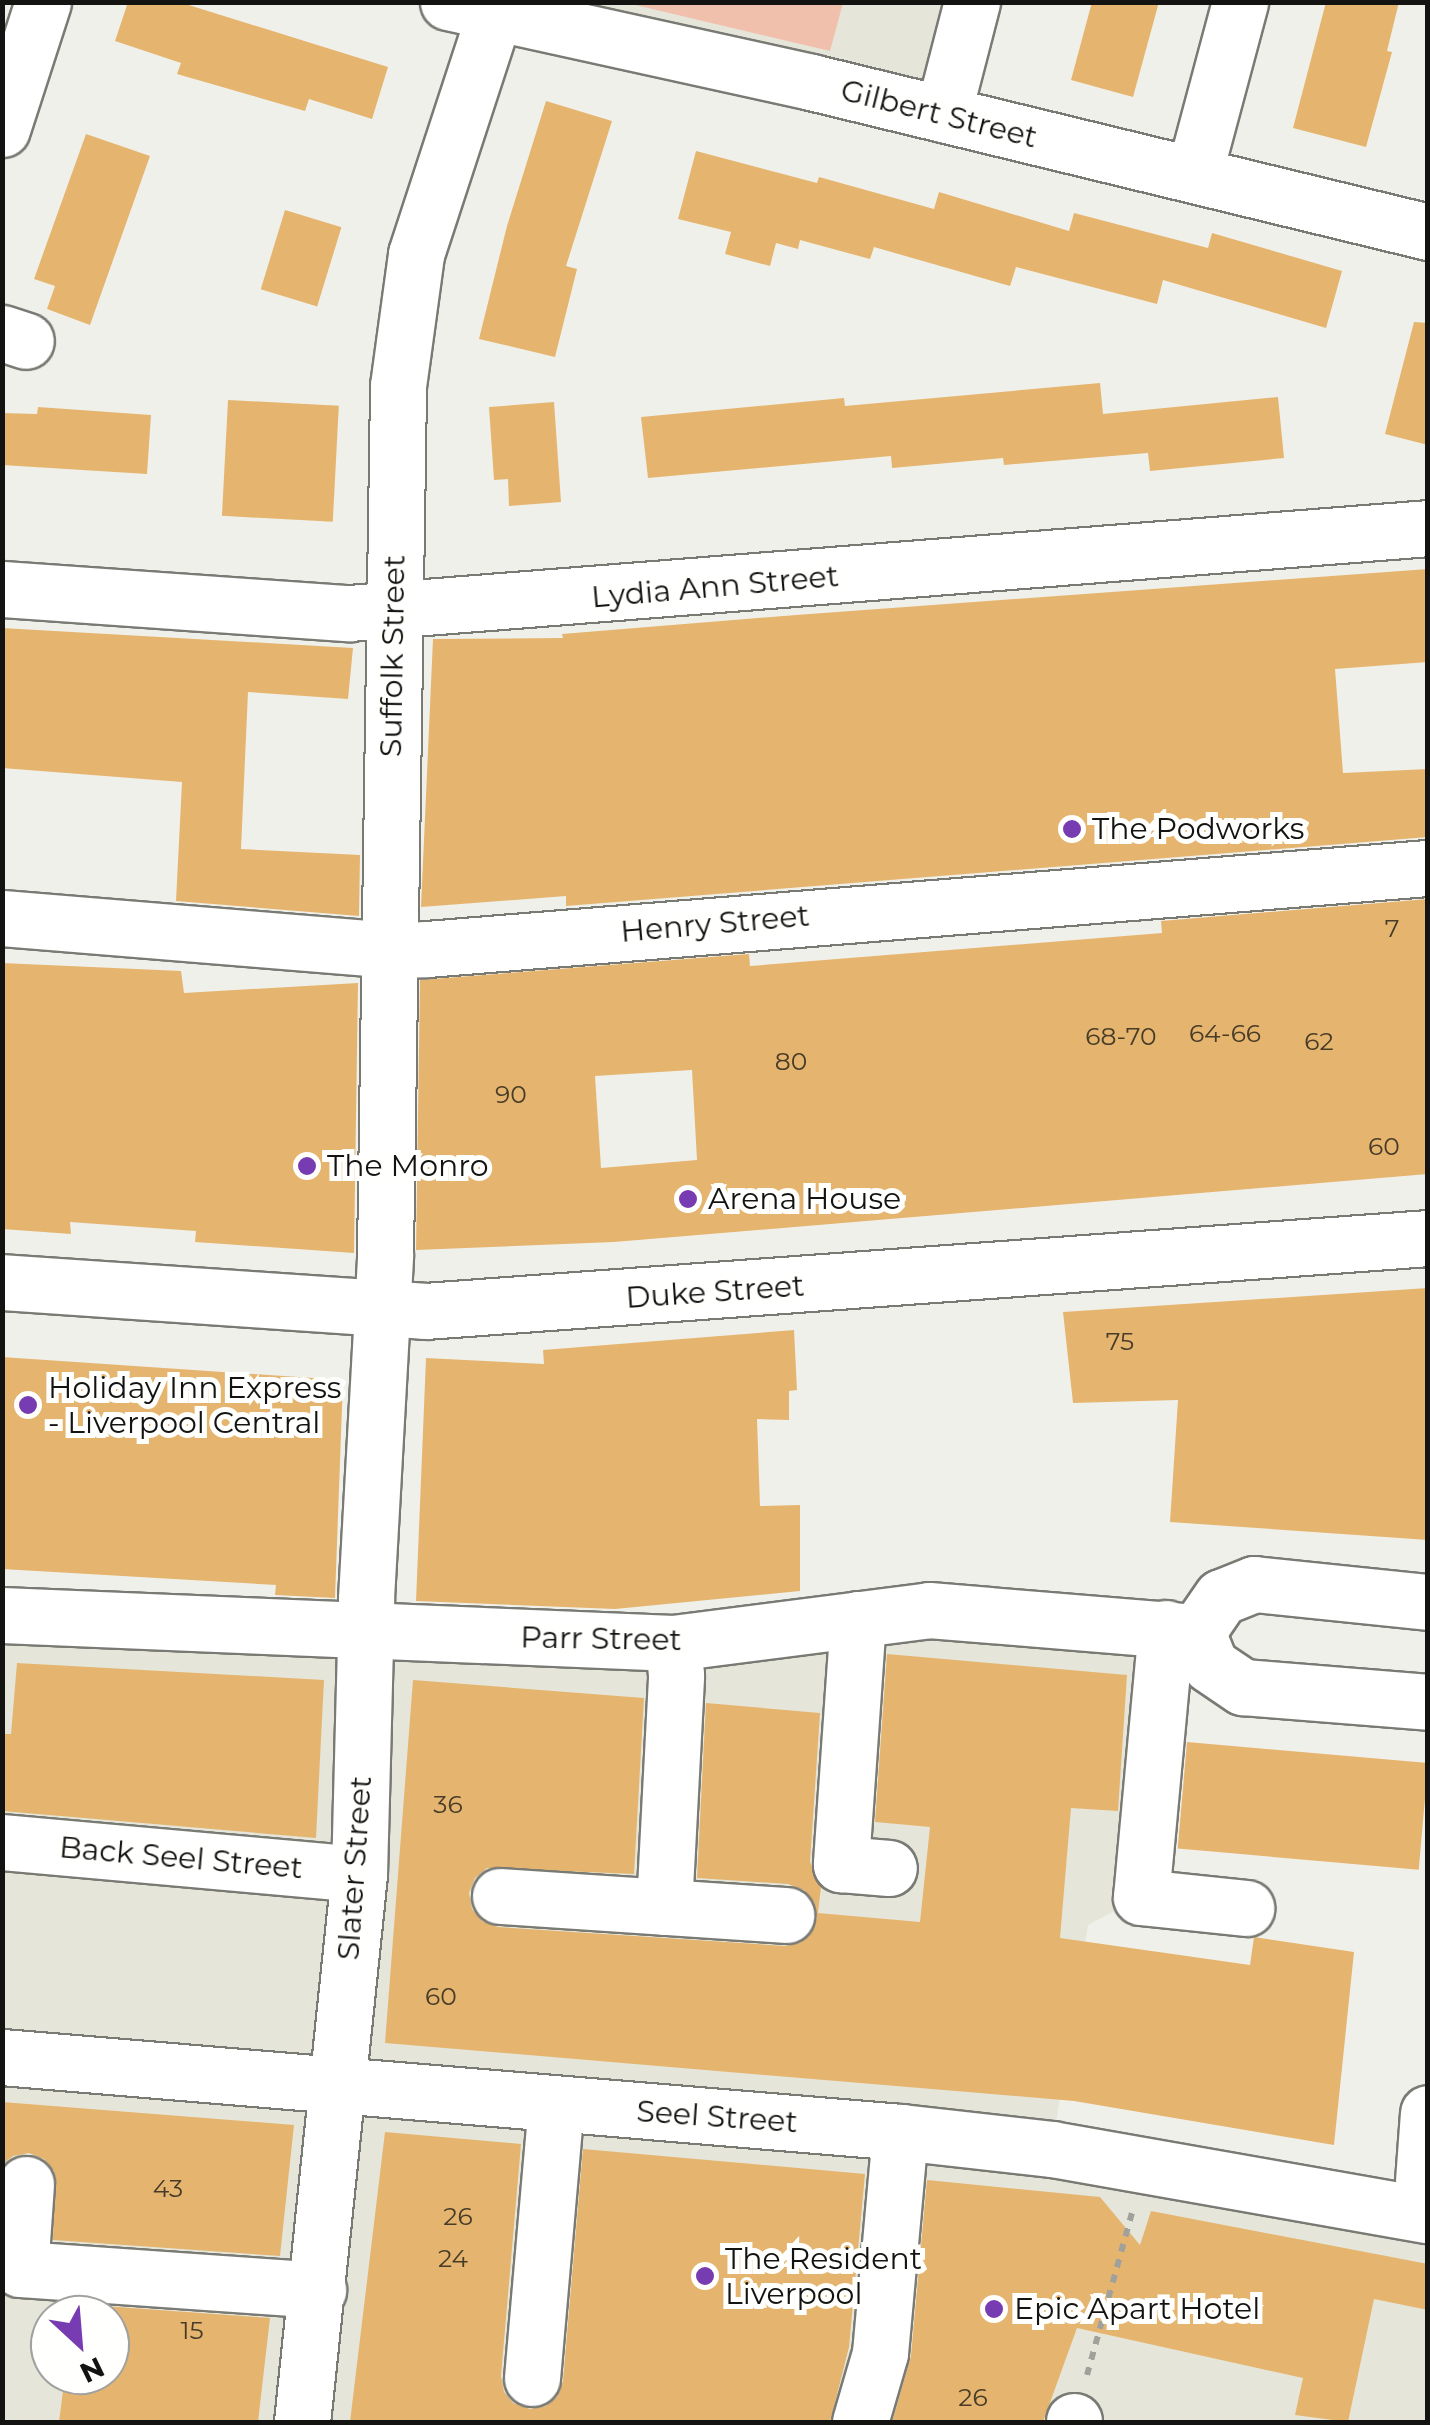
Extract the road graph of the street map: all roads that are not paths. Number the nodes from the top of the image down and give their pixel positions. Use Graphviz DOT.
graph roads {
  1 [pos="42,2"];
  2 [pos="972,2"];
  3 [pos="1240,2"];
  4 [pos="471,9"];
  5 [pos="944,114"];
  6 [pos="2,129"];
  7 [pos="1194,174"];
  8 [pos="1428,232"];
  9 [pos="1428,528"];
  10 [pos="2,589"];
  11 [pos="394,610"];
  12 [pos="1428,868"];
  13 [pos="2,918"];
  14 [pos="388,950"];
  15 [pos="1428,1238"];
  16 [pos="2,1282"];
  17 [pos="383,1311"];
  18 [pos="1428,1602"];
  19 [pos="2,1614"];
  20 [pos="858,1620"];
  21 [pos="1181,1630"];
  22 [pos="366,1633"];
  23 [pos="674,1643"];
  24 [pos="1428,1702"];
  25 [pos="2,1842"];
  26 [pos="889,1868"];
  27 [pos="344,1892"];
  28 [pos="500,1896"];
  29 [pos="664,1907"];
  30 [pos="1246,1908"];
  31 [pos="786,1915"];
  32 [pos="2,2056"];
  33 [pos="337,2085"];
  34 [pos="556,2105"];
  35 [pos="1428,2113"];
  36 [pos="900,2132"];
  37 [pos="26,2184"];
  38 [pos="1425,2198"];
  39 [pos="318,2290"];
  40 [pos="532,2378"];
  41 [pos="302,2422"];
  42 [pos="860,2422"];
  1 -- 6 [label="street"];
  2 -- 5 [label="street"];
  3 -- 7 [label="street"];
  4 -- 5 [label="street, Gilbert Street"];
  4 -- 11 [label="street, Suffolk Street"];
  5 -- 7 [label="street, Gilbert Street"];
  7 -- 8 [label="street, Gilbert Street"];
  9 -- 11 [label="street, Lydia Ann Street"];
  10 -- 11 [label="street, Lydia Ann Street"];
  11 -- 14 [label="street, Suffolk Street"];
  12 -- 14 [label="street, Henry Street"];
  13 -- 14 [label="street, Henry Street"];
  14 -- 17 [label="street, Suffolk Street"];
  15 -- 17 [label="street, Duke Street"];
  16 -- 17 [label="street, Duke Street"];
  17 -- 22 [label="street, Slater Street"];
  18 -- 21 [label="street"];
  19 -- 22 [label="street, Parr Street"];
  20 -- 21 [label="street, Parr Street"];
  20 -- 23 [label="street, Parr Street"];
  20 -- 26 [label="street"];
  21 -- 24 [label="street"];
  21 -- 30 [label="street"];
  22 -- 23 [label="street, Parr Street"];
  22 -- 27 [label="street, Slater Street"];
  23 -- 29 [label="street"];
  25 -- 27 [label="street, Back Seel Street"];
  27 -- 33 [label="street, Slater Street"];
  28 -- 29 [label="street"];
  29 -- 31 [label="street"];
  32 -- 33 [label="street, Seel Street"];
  33 -- 34 [label="street, Seel Street"];
  33 -- 39 [label="street, Slater Street"];
  34 -- 36 [label="street, Seel Street"];
  34 -- 40 [label="street"];
  35 -- 38 [label="street"];
  36 -- 38 [label="street, Seel Street"];
  36 -- 42 [label="street"];
  37 -- 39 [label="street"];
  39 -- 41 [label="street, Slater Street"];
}
